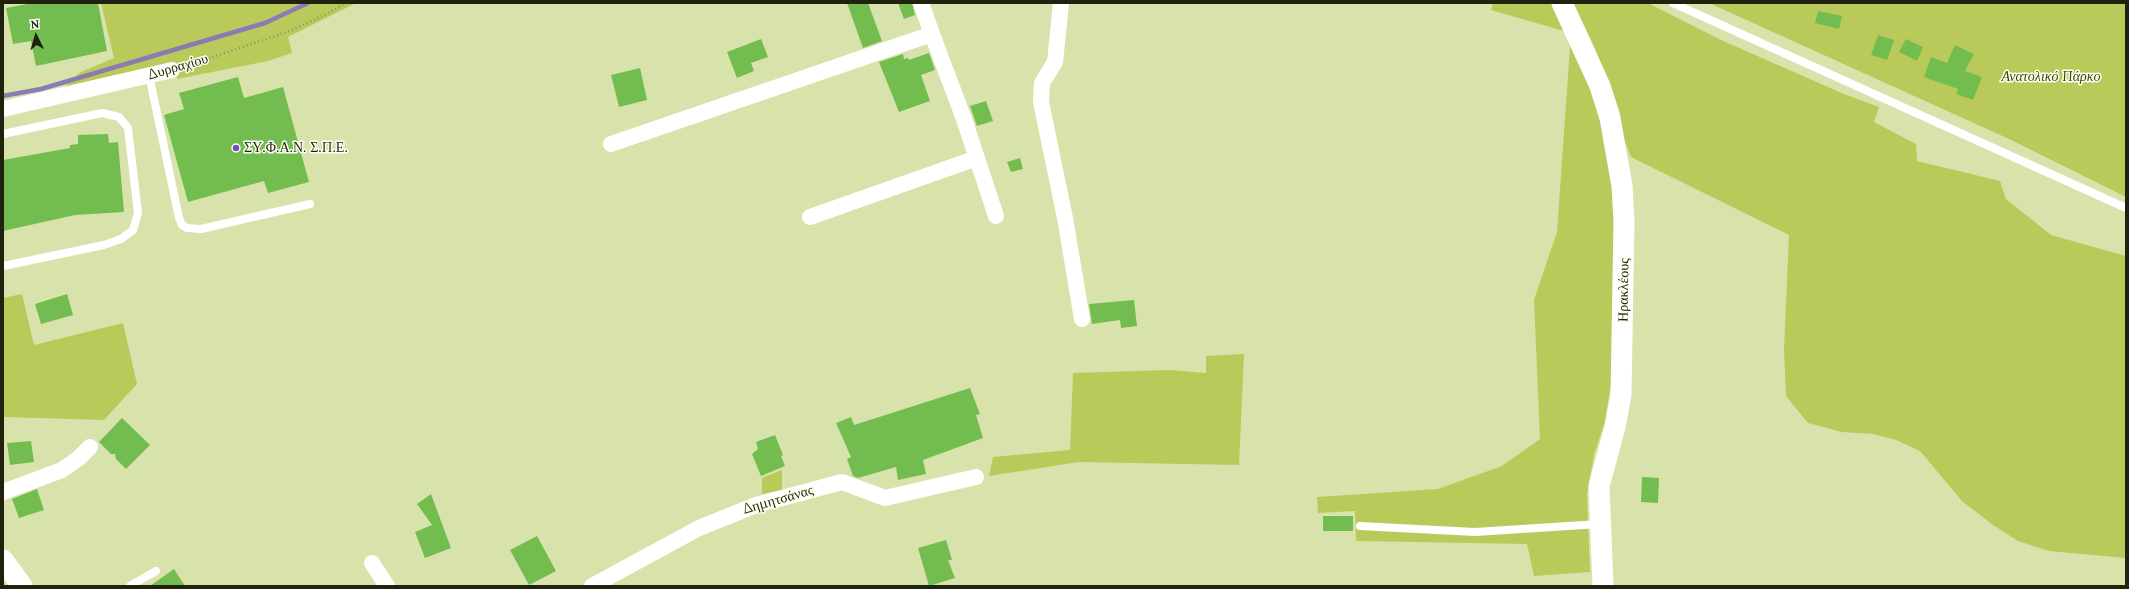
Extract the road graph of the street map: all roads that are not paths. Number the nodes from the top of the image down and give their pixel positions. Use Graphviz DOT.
graph roads {
  1 [pos="921,3"];
  2 [pos="1061,3"];
  3 [pos="1562,3"];
  4 [pos="1673,3"];
  5 [pos="932,34"];
  6 [pos="172,70"];
  7 [pos="150,75"];
  8 [pos="3,108"];
  9 [pos="3,134"];
  10 [pos="611,144"];
  11 [pos="977,158"];
  12 [pos="310,204"];
  13 [pos="2126,208"];
  14 [pos="996,216"];
  15 [pos="810,217"];
  16 [pos="3,266"];
  17 [pos="1082,319"];
  18 [pos="90,447"];
  19 [pos="976,477"];
  20 [pos="3,492"];
  21 [pos="1599,524"];
  22 [pos="1360,526"];
  23 [pos="3,560"];
  24 [pos="372,563"];
  25 [pos="156,571"];
  26 [pos="22,586"];
  27 [pos="130,586"];
  28 [pos="387,586"];
  29 [pos="592,586"];
  30 [pos="1603,586"];
  1 -- 5 [label="street"];
  2 -- 17 [label="street"];
  3 -- 21 [label="street, Ηρακλέους"];
  4 -- 13 [label="lane"];
  5 -- 10 [label="street"];
  5 -- 11 [label="street"];
  6 -- 7 [label="street, Δυρραχίου"];
  7 -- 8 [label="street, Δυρραχίου"];
  7 -- 12 [label="lane"];
  9 -- 16 [label="lane"];
  11 -- 14 [label="street"];
  11 -- 15 [label="street"];
  18 -- 20 [label="street"];
  19 -- 29 [label="street, Δημητσάνας"];
  21 -- 22 [label="lane"];
  21 -- 30 [label="street, Ηρακλέους"];
  23 -- 26 [label="street"];
  24 -- 28 [label="street"];
  25 -- 27 [label="lane"];
}
